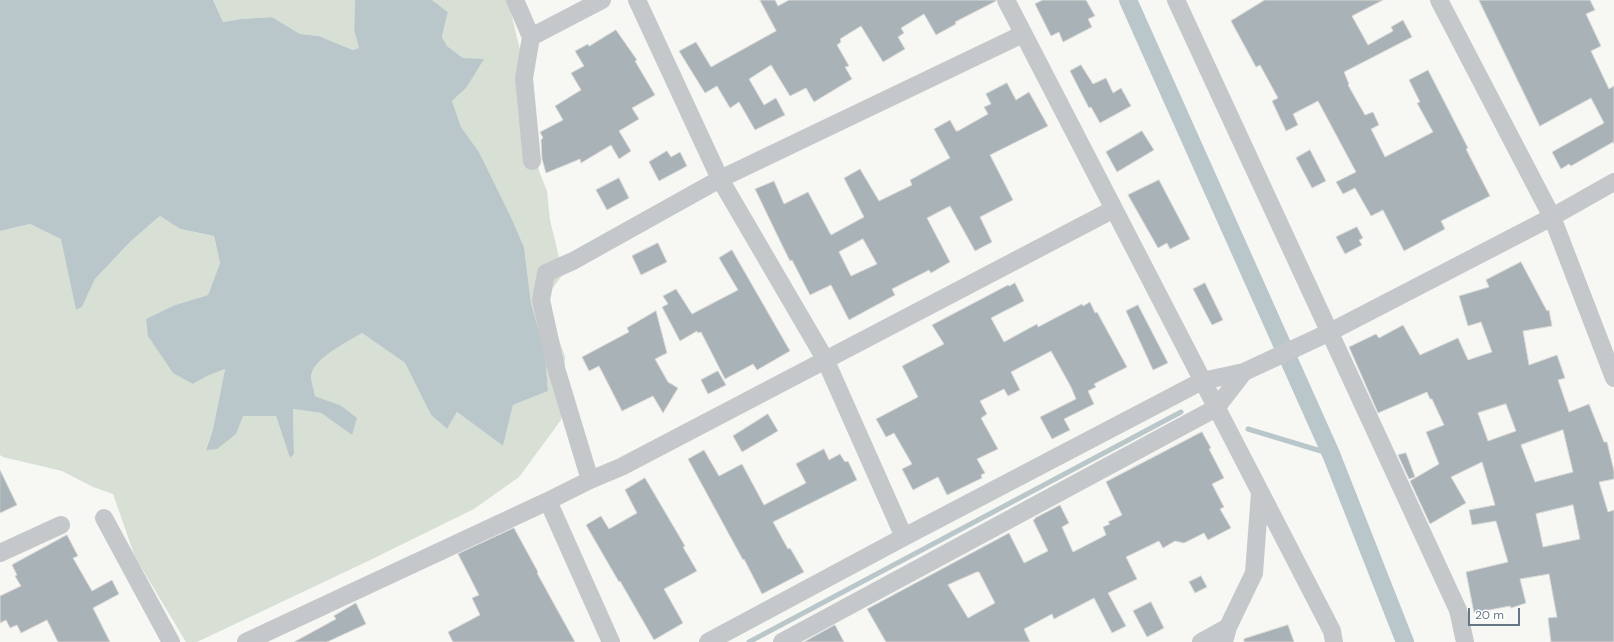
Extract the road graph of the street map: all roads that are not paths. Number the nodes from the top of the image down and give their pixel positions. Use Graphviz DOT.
graph roads {
  1 [pos="515,0"];
  2 [pos="602,0"];
  3 [pos="637,0"];
  4 [pos="1006,0"];
  5 [pos="1176,0"];
  6 [pos="1439,0"];
  7 [pos="1023,34"];
  8 [pos="531,38"];
  9 [pos="532,161"];
  10 [pos="720,180"];
  11 [pos="1614,182"];
  12 [pos="1114,209"];
  13 [pos="1552,217"];
  14 [pos="1326,333"];
  15 [pos="825,359"];
  16 [pos="1244,372"];
  17 [pos="1614,378"];
  18 [pos="1202,381"];
  19 [pos="1216,408"];
  20 [pos="590,480"];
  21 [pos="1260,493"];
  22 [pos="548,501"];
  23 [pos="104,518"];
  24 [pos="61,525"];
  25 [pos="904,537"];
  26 [pos="0,552"];
  27 [pos="1226,635"];
  28 [pos="171,642"];
  29 [pos="246,642"];
  30 [pos="611,642"];
  31 [pos="708,642"];
  32 [pos="782,642"];
  33 [pos="1201,642"];
  34 [pos="1334,642"];
  35 [pos="1465,642"];
  1 -- 8 [label="street"];
  2 -- 8 [label="street"];
  3 -- 10 [label="street"];
  4 -- 7 [label="street"];
  5 -- 14 [label="street"];
  6 -- 13 [label="street"];
  7 -- 10 [label="street"];
  7 -- 12 [label="street"];
  8 -- 9 [label="street"];
  10 -- 15 [label="street"];
  10 -- 20 [label="street"];
  11 -- 13 [label="street"];
  12 -- 15 [label="street"];
  12 -- 18 [label="street"];
  13 -- 14 [label="street"];
  13 -- 17 [label="street"];
  14 -- 16 [label="street"];
  14 -- 35 [label="street"];
  15 -- 20 [label="street"];
  15 -- 25 [label="street"];
  16 -- 18 [label="street"];
  16 -- 19 [label="street"];
  18 -- 19 [label="street"];
  18 -- 25 [label="street"];
  19 -- 21 [label="street"];
  19 -- 32 [label="street"];
  20 -- 22 [label="street"];
  21 -- 27 [label="street"];
  21 -- 34 [label="street"];
  22 -- 29 [label="street"];
  22 -- 30 [label="street"];
  23 -- 28 [label="street"];
  24 -- 26 [label="street"];
  25 -- 31 [label="street"];
  27 -- 33 [label="street"];
}
